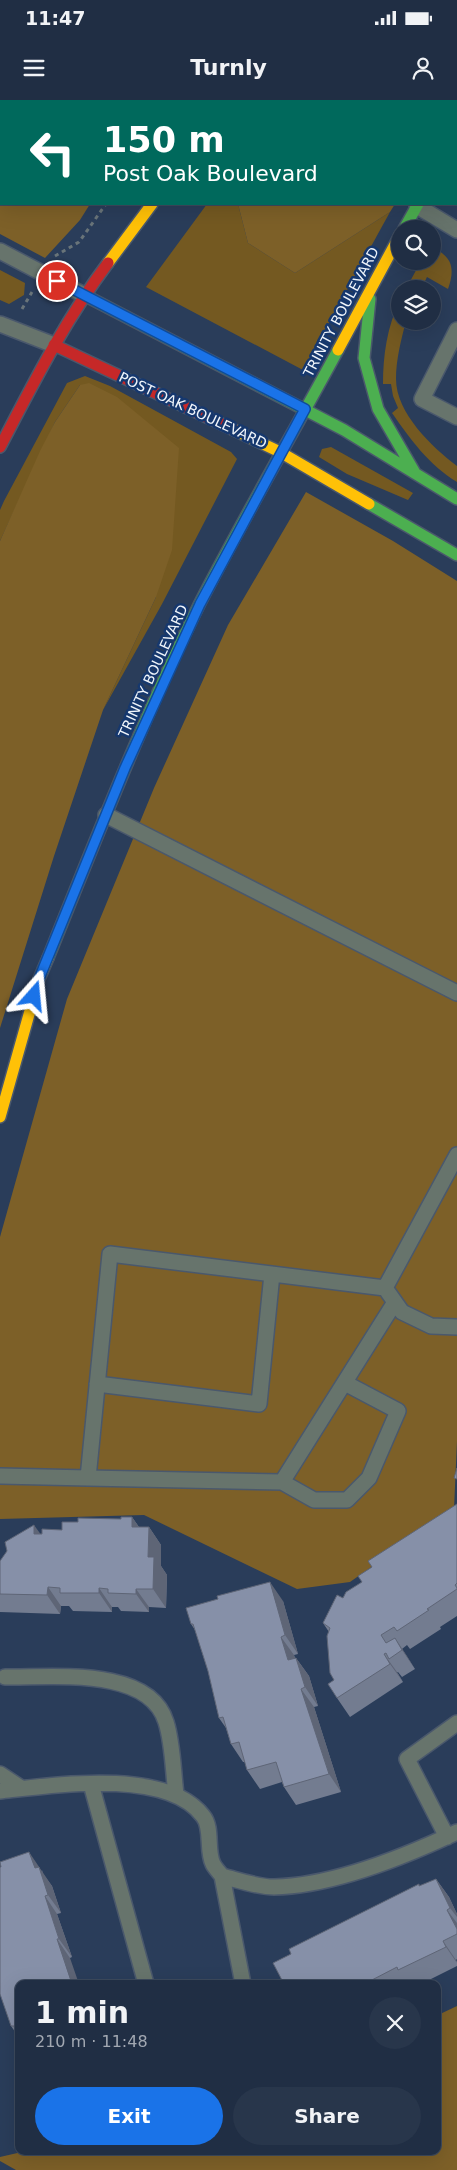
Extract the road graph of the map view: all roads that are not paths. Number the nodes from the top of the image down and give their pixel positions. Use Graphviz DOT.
graph roads {
  1 [pos="151,205"];
  2 [pos="418,205"];
  3 [pos="409,220"];
  4 [pos="457,230"];
  5 [pos="0,251"];
  6 [pos="391,251"];
  7 [pos="371,286"];
  8 [pos="84,295"];
  9 [pos="0,324"];
  10 [pos="457,330"];
  11 [pos="54,345"];
  12 [pos="305,409"];
  13 [pos="457,417"];
  14 [pos="0,447"];
  15 [pos="280,452"];
  16 [pos="415,473"];
  17 [pos="457,500"];
  18 [pos="457,555"];
  19 [pos="106,814"];
  20 [pos="457,992"];
  21 [pos="0,1117"];
  22 [pos="457,1155"];
  23 [pos="272,1274"];
  24 [pos="385,1288"];
  25 [pos="396,1302"];
  26 [pos="457,1327"];
  27 [pos="345,1383"];
  28 [pos="97,1384"];
  29 [pos="0,1476"];
  30 [pos="88,1478"];
  31 [pos="282,1482"];
  32 [pos="5,1677"];
  33 [pos="457,1723"];
  34 [pos="0,1774"];
  35 [pos="91,1784"];
  36 [pos="21,1788"];
  37 [pos="0,1791"];
  38 [pos="176,1794"];
  39 [pos="452,1835"];
  40 [pos="222,1876"];
  41 [pos="145,1980"];
  42 [pos="242,1980"];
  1 -- 8 [label="main road"];
  2 -- 3 [label="main road"];
  2 -- 4 [label="lane"];
  5 -- 8 [label="lane"];
  6 -- 7 [label="main road, TRINITY BOULEVARD"];
  7 -- 12 [label="main road, TRINITY BOULEVARD"];
  7 -- 16 [label="main road"];
  8 -- 11 [label="main road"];
  8 -- 12 [label="main road"];
  9 -- 11 [label="lane, POST OAK BOULEVARD"];
  10 -- 13 [label="lane"];
  11 -- 14 [label="main road"];
  11 -- 15 [label="main road, POST OAK BOULEVARD"];
  12 -- 15 [label="main road, TRINITY BOULEVARD"];
  12 -- 16 [label="main road"];
  15 -- 18 [label="main road, POST OAK BOULEVARD"];
  15 -- 19 [label="main road, TRINITY BOULEVARD"];
  16 -- 17 [label="main road"];
  19 -- 20 [label="lane"];
  19 -- 21 [label="main road, TRINITY BOULEVARD"];
  22 -- 24 [label="lane"];
  23 -- 24 [label="lane"];
  23 -- 28 [label="lane"];
  23 -- 28 [label="lane"];
  24 -- 25 [label="lane"];
  25 -- 26 [label="lane"];
  25 -- 27 [label="lane"];
  27 -- 31 [label="lane"];
  27 -- 31 [label="lane"];
  28 -- 30 [label="lane"];
  29 -- 30 [label="lane"];
  30 -- 31 [label="lane"];
  32 -- 38 [label="lane"];
  33 -- 39 [label="lane"];
  34 -- 36 [label="lane"];
  35 -- 36 [label="lane"];
  35 -- 38 [label="lane"];
  35 -- 41 [label="lane"];
  36 -- 37 [label="lane"];
  38 -- 40 [label="lane"];
  39 -- 40 [label="lane"];
  40 -- 42 [label="lane"];
}
